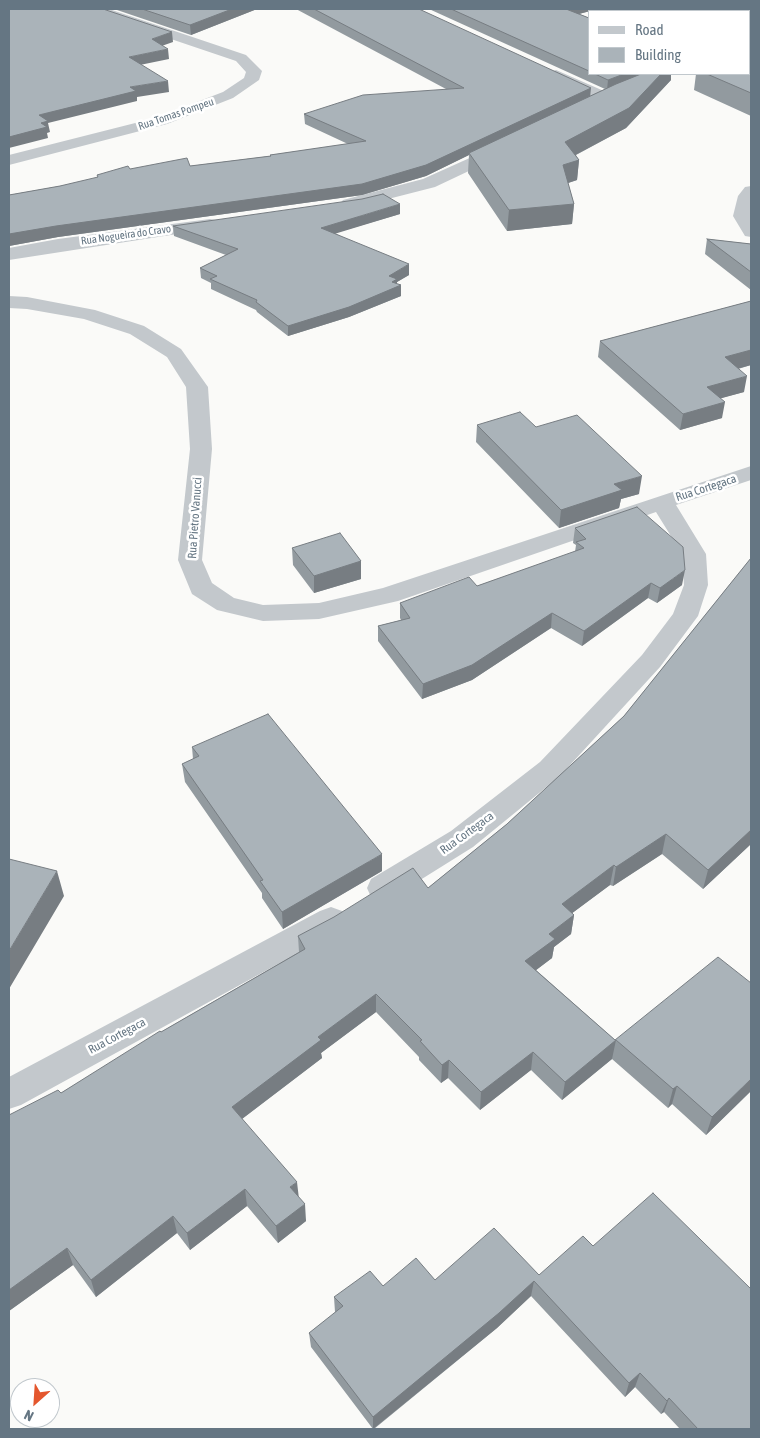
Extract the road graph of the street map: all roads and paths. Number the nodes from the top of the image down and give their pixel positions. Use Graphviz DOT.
graph roads {
  1 [pos="96,9"];
  2 [pos="545,70"];
  3 [pos="625,91"];
  4 [pos="607,98"];
  5 [pos="590,107"];
  6 [pos="518,140"];
  7 [pos="9,160"];
  8 [pos="751,191"];
  9 [pos="332,206"];
  10 [pos="225,222"];
  11 [pos="751,232"];
  12 [pos="9,254"];
  13 [pos="9,302"];
  14 [pos="751,473"];
  15 [pos="662,502"];
  16 [pos="9,1094"];
  1 -- 7 [label="street, Rua Tomas Pompeu"];
  2 -- 4 [label="street"];
  3 -- 4 [label="street"];
  4 -- 5 [label="street"];
  6 -- 9 [label="street"];
  8 -- 11 [label="street"];
  10 -- 12 [label="street, Rua Nogueira do Cravo"];
  13 -- 15 [label="street, Rua Pietro Vanucci"];
  14 -- 15 [label="street, Rua Cortegaca"];
  15 -- 16 [label="street, Rua Cortegaca"];
}
